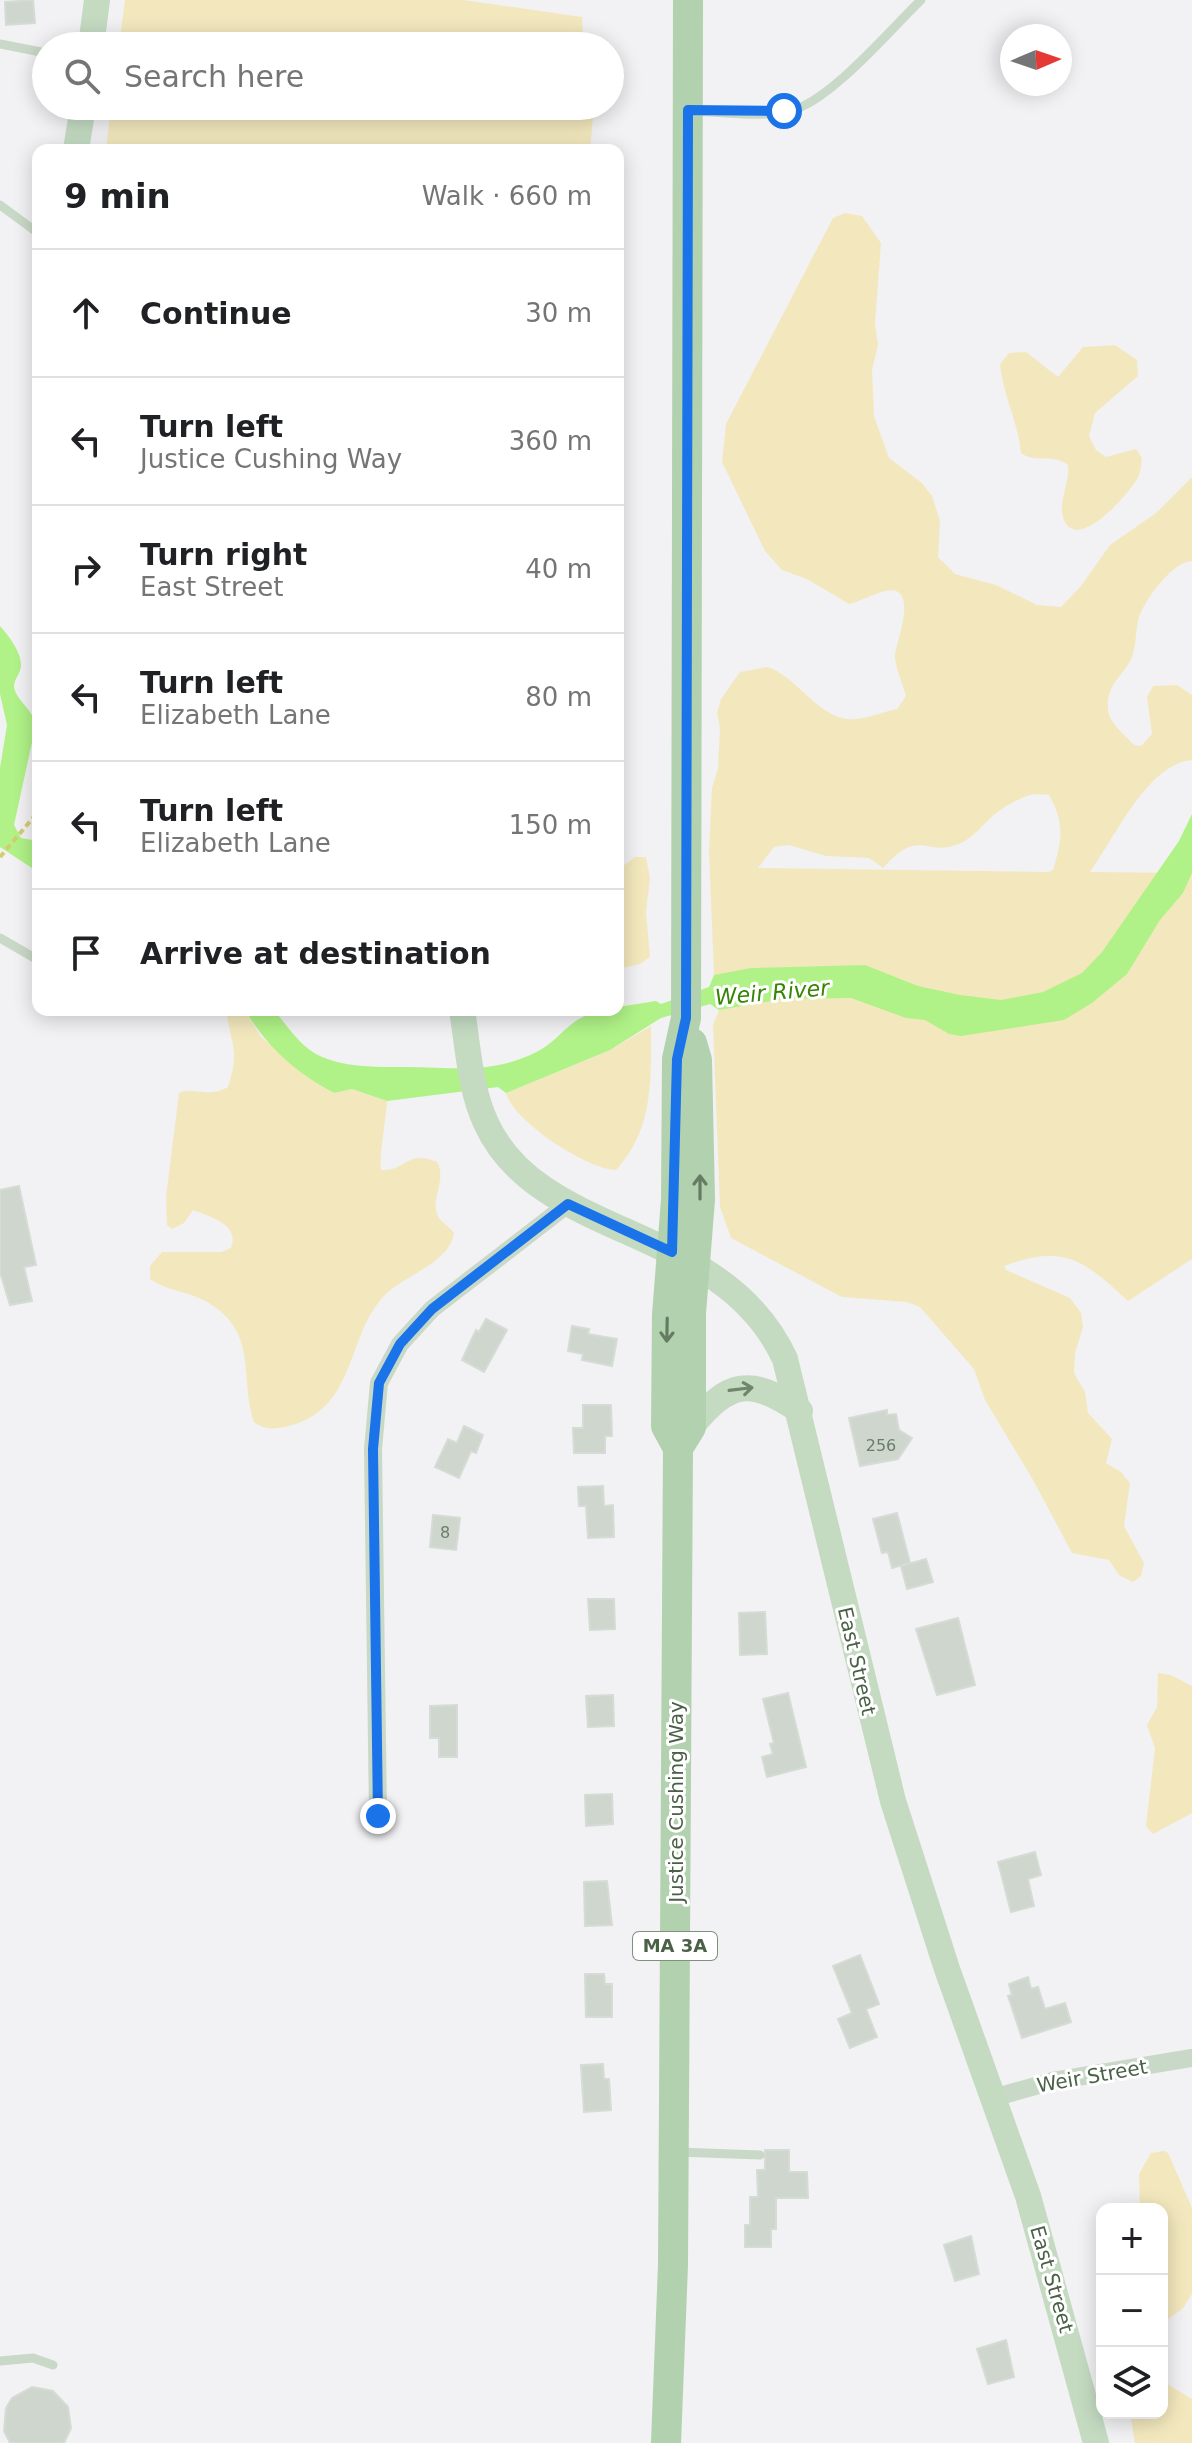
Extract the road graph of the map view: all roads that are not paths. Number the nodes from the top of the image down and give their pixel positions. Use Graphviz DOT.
graph roads {
  1 [pos="97,0"];
  2 [pos="688,0"];
  3 [pos="921,0"];
  4 [pos="93,32"];
  5 [pos="0,44"];
  6 [pos="32,50"];
  7 [pos="688,110"];
  8 [pos="81,120"];
  9 [pos="77,144"];
  10 [pos="0,205"];
  11 [pos="32,229"];
  12 [pos="0,938"];
  13 [pos="32,957"];
  14 [pos="463,1016"];
  15 [pos="568,1204"];
  16 [pos="683,1258"];
  17 [pos="800,1411"];
  18 [pos="684,1438"];
  19 [pos="378,1816"];
  20 [pos="1192,2058"];
  21 [pos="993,2098"];
  22 [pos="674,2152"];
  23 [pos="760,2155"];
  24 [pos="0,2361"];
  25 [pos="53,2365"];
  26 [pos="666,2443"];
  27 [pos="1096,2443"];
  1 -- 4 [label="main road"];
  2 -- 7 [label="main road, Justice Cushing Way / MA 3A"];
  3 -- 7 [label="lane"];
  5 -- 6 [label="lane"];
  7 -- 16 [label="main road, Justice Cushing Way / MA 3A"];
  8 -- 9 [label="main road"];
  10 -- 11 [label="lane"];
  12 -- 13 [label="lane"];
  14 -- 15 [label="main road, East Street"];
  15 -- 16 [label="main road, East Street"];
  15 -- 19 [label="street"];
  16 -- 17 [label="main road, East Street"];
  16 -- 18 [label="main road, Justice Cushing Way / MA 3A"];
  18 -- 17 [label="main road, one-way"];
  17 -- 21 [label="main road, East Street"];
  18 -- 22 [label="main road, Justice Cushing Way / MA 3A"];
  20 -- 21 [label="street, Weir Street"];
  21 -- 27 [label="main road, East Street"];
  22 -- 23 [label="lane"];
  22 -- 26 [label="main road, Justice Cushing Way / MA 3A"];
  24 -- 25 [label="lane"];
}
